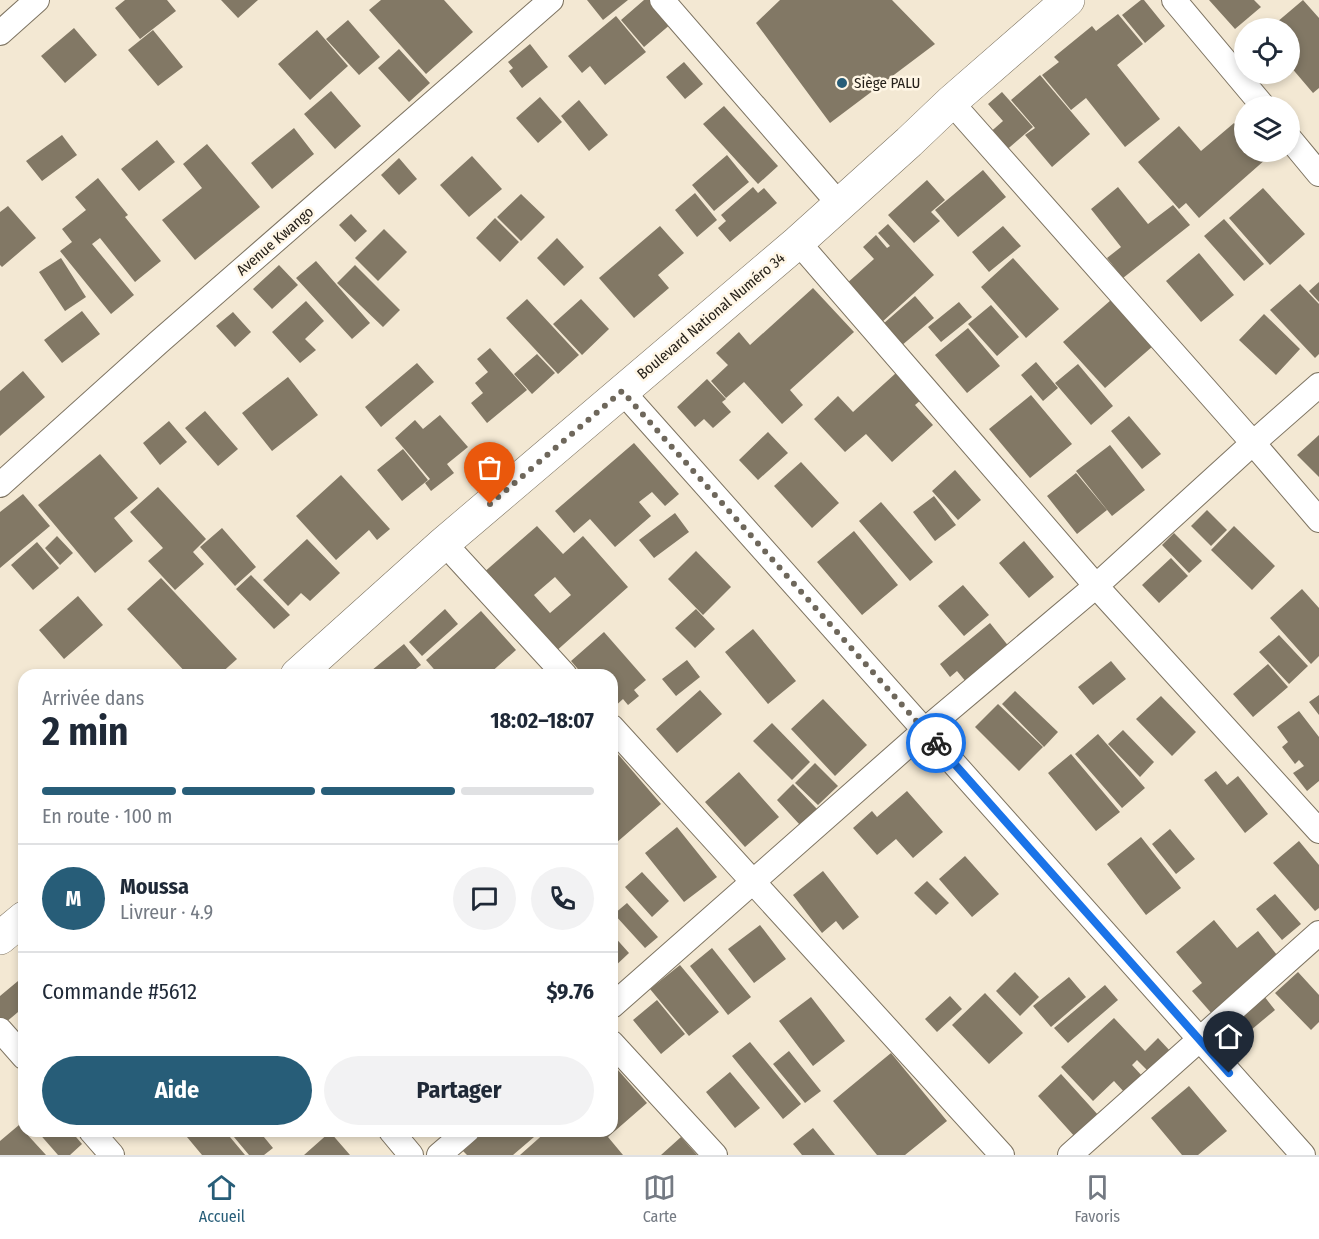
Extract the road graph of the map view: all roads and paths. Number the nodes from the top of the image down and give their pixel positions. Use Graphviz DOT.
graph roads {
  1 [pos="37,0"];
  2 [pos="551,0"];
  3 [pos="662,0"];
  4 [pos="1068,0"];
  5 [pos="1174,0"];
  6 [pos="0,33"];
  7 [pos="1255,96"];
  8 [pos="951,102"];
  9 [pos="1300,152"];
  10 [pos="1319,174"];
  11 [pos="840,205"];
  12 [pos="798,242"];
  13 [pos="1319,386"];
  14 [pos="622,391"];
  15 [pos="1253,443"];
  16 [pos="0,485"];
  17 [pos="1319,520"];
  18 [pos="444,543"];
  19 [pos="1096,586"];
  20 [pos="304,669"];
  21 [pos="560,669"];
  22 [pos="925,730"];
  23 [pos="618,734"];
  24 [pos="1319,831"];
  25 [pos="753,883"];
  26 [pos="18,923"];
  27 [pos="1319,933"];
  28 [pos="0,938"];
  29 [pos="618,1001"];
  30 [pos="0,1030"];
  31 [pos="1199,1040"];
  32 [pos="18,1050"];
  33 [pos="618,1050"];
  34 [pos="96,1137"];
  35 [pos="396,1137"];
  36 [pos="460,1137"];
  37 [pos="112,1155"];
  38 [pos="411,1155"];
  39 [pos="439,1155"];
  40 [pos="715,1155"];
  41 [pos="1002,1155"];
  42 [pos="1070,1155"];
  43 [pos="1303,1155"];
  1 -- 6 [label="street"];
  2 -- 16 [label="street, Avenue Kwango"];
  3 -- 11 [label="street"];
  4 -- 8 [label="main road, Boulevard National Numéro 34"];
  5 -- 7 [label="street"];
  8 -- 11 [label="main road, Boulevard National Numéro 34"];
  8 -- 15 [label="street"];
  9 -- 10 [label="street"];
  11 -- 12 [label="main road, Boulevard National Numéro 34"];
  12 -- 14 [label="main road, Boulevard National Numéro 34"];
  12 -- 19 [label="street"];
  13 -- 15 [label="street"];
  14 -- 18 [label="main road, Boulevard National Numéro 34"];
  14 -- 22 [label="street"];
  15 -- 17 [label="street"];
  15 -- 19 [label="street"];
  18 -- 20 [label="main road, Boulevard National Numéro 34"];
  18 -- 21 [label="street"];
  19 -- 22 [label="street"];
  19 -- 24 [label="street"];
  22 -- 25 [label="street"];
  22 -- 31 [label="street"];
  23 -- 25 [label="street"];
  25 -- 29 [label="street"];
  25 -- 41 [label="street"];
  26 -- 28 [label="main road"];
  27 -- 31 [label="street"];
  30 -- 32 [label="street"];
  31 -- 42 [label="street"];
  31 -- 43 [label="street"];
  33 -- 40 [label="street"];
  34 -- 37 [label="street"];
  35 -- 38 [label="street"];
  36 -- 39 [label="street"];
}
